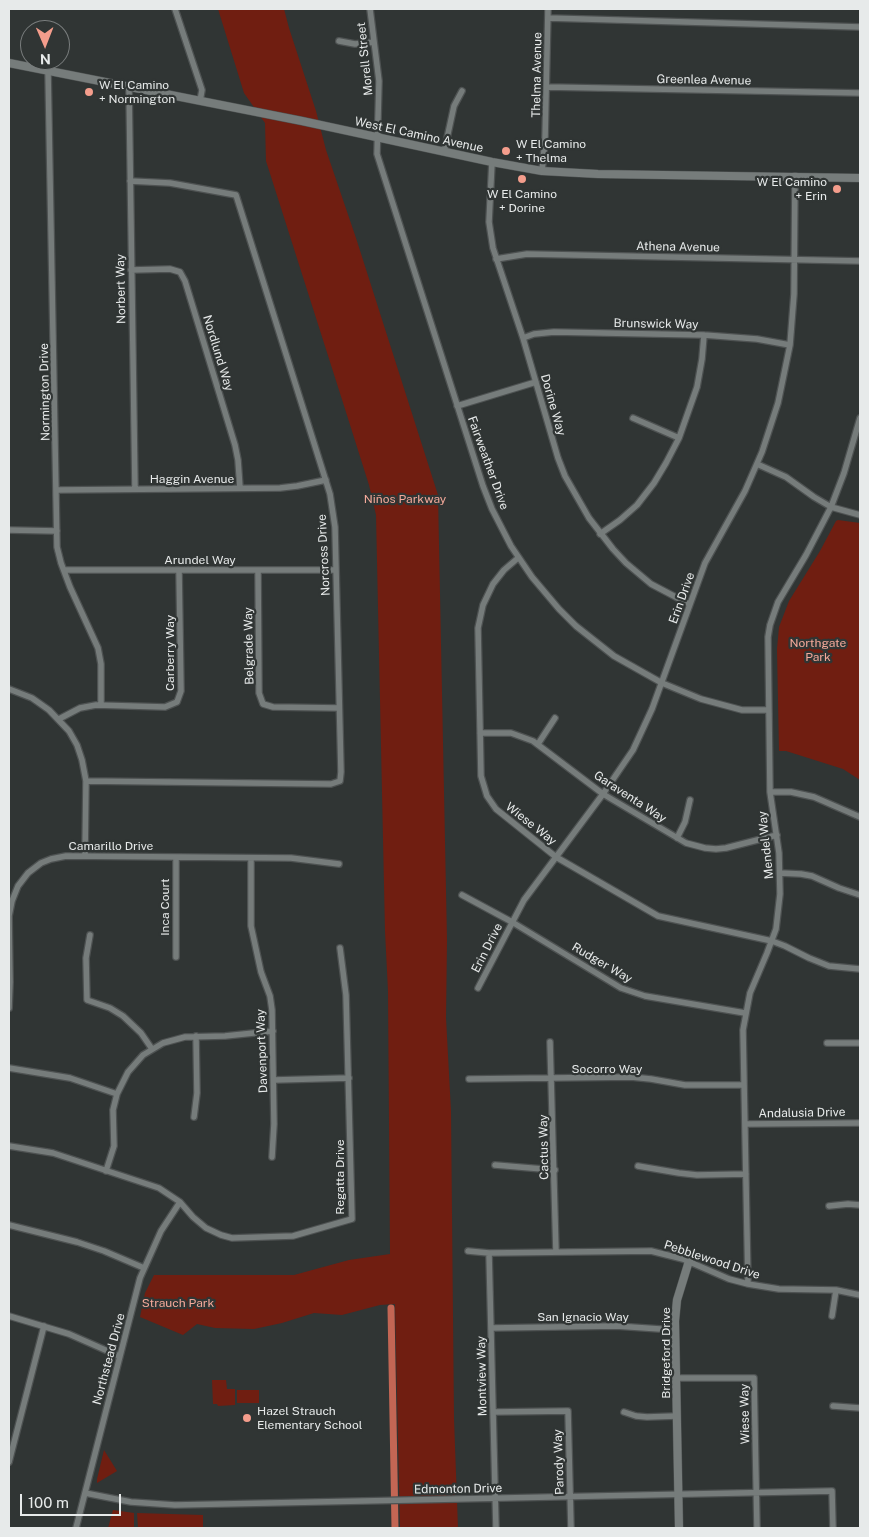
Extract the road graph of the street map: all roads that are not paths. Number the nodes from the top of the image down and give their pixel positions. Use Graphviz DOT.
graph roads {
  1 [pos="175,9"];
  2 [pos="370,9"];
  3 [pos="548,9"];
  4 [pos="548,18"];
  5 [pos="860,27"];
  6 [pos="339,41"];
  7 [pos="374,42"];
  8 [pos="9,64"];
  9 [pos="48,71"];
  10 [pos="547,87"];
  11 [pos="128,88"];
  12 [pos="462,91"];
  13 [pos="860,93"];
  14 [pos="200,101"];
  15 [pos="377,138"];
  16 [pos="444,152"];
  17 [pos="492,162"];
  18 [pos="542,171"];
  19 [pos="795,176"];
  20 [pos="860,178"];
  21 [pos="130,181"];
  22 [pos="496,259"];
  23 [pos="795,259"];
  24 [pos="860,260"];
  25 [pos="131,270"];
  26 [pos="704,335"];
  27 [pos="522,338"];
  28 [pos="790,345"];
  29 [pos="536,382"];
  30 [pos="457,406"];
  31 [pos="633,418"];
  32 [pos="860,418"];
  33 [pos="679,438"];
  34 [pos="757,464"];
  35 [pos="326,480"];
  36 [pos="240,488"];
  37 [pos="135,489"];
  38 [pos="57,490"];
  39 [pos="831,507"];
  40 [pos="860,515"];
  41 [pos="9,530"];
  42 [pos="57,530"];
  43 [pos="600,534"];
  44 [pos="518,558"];
  45 [pos="64,570"];
  46 [pos="179,570"];
  47 [pos="258,570"];
  48 [pos="336,570"];
  49 [pos="690,604"];
  50 [pos="662,683"];
  51 [pos="9,689"];
  52 [pos="102,705"];
  53 [pos="339,708"];
  54 [pos="769,710"];
  55 [pos="555,718"];
  56 [pos="59,719"];
  57 [pos="480,733"];
  58 [pos="538,744"];
  59 [pos="86,781"];
  60 [pos="770,792"];
  61 [pos="603,794"];
  62 [pos="690,800"];
  63 [pos="860,817"];
  64 [pos="777,835"];
  65 [pos="677,838"];
  66 [pos="85,856"];
  67 [pos="176,857"];
  68 [pos="556,857"];
  69 [pos="251,858"];
  70 [pos="339,864"];
  71 [pos="780,873"];
  72 [pos="860,895"];
  73 [pos="462,896"];
  74 [pos="512,922"];
  75 [pos="90,935"];
  76 [pos="772,941"];
  77 [pos="340,948"];
  78 [pos="176,957"];
  79 [pos="860,969"];
  80 [pos="10,982"];
  81 [pos="478,988"];
  82 [pos="9,1008"];
  83 [pos="745,1013"];
  84 [pos="272,1031"];
  85 [pos="196,1036"];
  86 [pos="550,1042"];
  87 [pos="827,1043"];
  88 [pos="860,1043"];
  89 [pos="152,1049"];
  90 [pos="9,1068"];
  91 [pos="349,1078"];
  92 [pos="470,1079"];
  93 [pos="552,1079"];
  94 [pos="274,1080"];
  95 [pos="744,1086"];
  96 [pos="117,1094"];
  97 [pos="194,1117"];
  98 [pos="860,1122"];
  99 [pos="745,1124"];
  100 [pos="9,1146"];
  101 [pos="272,1157"];
  102 [pos="495,1165"];
  103 [pos="638,1166"];
  104 [pos="555,1170"];
  105 [pos="106,1171"];
  106 [pos="746,1174"];
  107 [pos="180,1202"];
  108 [pos="830,1206"];
  109 [pos="860,1206"];
  110 [pos="9,1225"];
  111 [pos="468,1251"];
  112 [pos="556,1252"];
  113 [pos="489,1253"];
  114 [pos="689,1261"];
  115 [pos="144,1268"];
  116 [pos="748,1284"];
  117 [pos="836,1290"];
  118 [pos="860,1295"];
  119 [pos="9,1316"];
  120 [pos="832,1316"];
  121 [pos="44,1326"];
  122 [pos="491,1328"];
  123 [pos="675,1330"];
  124 [pos="120,1356"];
  125 [pos="676,1378"];
  126 [pos="833,1406"];
  127 [pos="860,1408"];
  128 [pos="492,1412"];
  129 [pos="624,1412"];
  130 [pos="677,1416"];
  131 [pos="9,1462"];
  132 [pos="757,1492"];
  133 [pos="85,1493"];
  134 [pos="678,1493"];
  135 [pos="570,1497"];
  136 [pos="496,1498"];
  137 [pos="76,1528"];
  138 [pos="496,1528"];
  139 [pos="571,1528"];
  140 [pos="679,1528"];
  141 [pos="757,1528"];
  142 [pos="833,1528"];
  1 -- 14 [label="street"];
  2 -- 7 [label="street, Morell Street"];
  3 -- 4 [label="street, Thelma Avenue"];
  4 -- 5 [label="street"];
  4 -- 10 [label="street, Thelma Avenue"];
  6 -- 7 [label="street"];
  7 -- 15 [label="street, Morell Street"];
  8 -- 9 [label="main road, West El Camino Avenue"];
  9 -- 11 [label="main road, West El Camino Avenue"];
  9 -- 38 [label="street, Normington Drive"];
  10 -- 13 [label="street, Greenlea Avenue"];
  10 -- 18 [label="street, Thelma Avenue"];
  11 -- 14 [label="main road, West El Camino Avenue"];
  11 -- 21 [label="street, Norbert Way"];
  12 -- 16 [label="street"];
  14 -- 15 [label="main road, West El Camino Avenue"];
  15 -- 16 [label="main road, West El Camino Avenue"];
  15 -- 30 [label="street, Fairweather Drive"];
  16 -- 17 [label="main road, West El Camino Avenue"];
  17 -- 18 [label="main road, West El Camino Avenue"];
  17 -- 22 [label="street, Dorine Way"];
  18 -- 19 [label="main road, West El Camino Avenue"];
  19 -- 20 [label="main road, West El Camino Avenue"];
  19 -- 23 [label="street, Erin Drive"];
  21 -- 25 [label="street, Norbert Way"];
  21 -- 35 [label="street, Norcross Drive"];
  22 -- 23 [label="street, Athena Avenue"];
  22 -- 27 [label="street, Dorine Way"];
  23 -- 24 [label="street, Athena Avenue"];
  23 -- 28 [label="street, Erin Drive"];
  25 -- 36 [label="street, Nordlund Way"];
  25 -- 37 [label="street, Norbert Way"];
  26 -- 27 [label="street, Brunswick Way"];
  26 -- 28 [label="street, Brunswick Way"];
  26 -- 33 [label="street"];
  27 -- 29 [label="street, Dorine Way"];
  28 -- 34 [label="street, Erin Drive"];
  29 -- 30 [label="street"];
  29 -- 43 [label="street, Dorine Way"];
  30 -- 44 [label="street, Fairweather Drive"];
  31 -- 33 [label="street"];
  32 -- 39 [label="street, Mendel Way"];
  33 -- 43 [label="street"];
  34 -- 39 [label="street"];
  34 -- 49 [label="street, Erin Drive"];
  35 -- 36 [label="street, Haggin Avenue"];
  35 -- 48 [label="street, Norcross Drive"];
  36 -- 37 [label="street, Haggin Avenue"];
  37 -- 38 [label="street, Haggin Avenue"];
  38 -- 42 [label="street, Normington Drive"];
  39 -- 40 [label="street"];
  39 -- 54 [label="street, Mendel Way"];
  41 -- 42 [label="street"];
  42 -- 45 [label="street, Normington Drive"];
  43 -- 49 [label="street, Dorine Way"];
  44 -- 50 [label="street, Fairweather Drive"];
  44 -- 57 [label="street, Wiese Way"];
  45 -- 46 [label="street, Arundel Way"];
  45 -- 52 [label="street, Normington Drive"];
  46 -- 47 [label="street, Arundel Way"];
  46 -- 52 [label="street, Carberry Way"];
  47 -- 48 [label="street, Arundel Way"];
  47 -- 53 [label="street, Belgrade Way"];
  48 -- 53 [label="street, Norcross Drive"];
  49 -- 50 [label="street, Erin Drive"];
  50 -- 54 [label="street, Fairweather Drive"];
  50 -- 61 [label="street, Erin Drive"];
  51 -- 56 [label="street"];
  52 -- 56 [label="street, Carberry Way"];
  53 -- 59 [label="street, Norcross Drive"];
  54 -- 60 [label="street, Mendel Way"];
  55 -- 58 [label="street"];
  56 -- 59 [label="street"];
  57 -- 58 [label="street, Garaventa Way"];
  57 -- 68 [label="street, Wiese Way"];
  58 -- 61 [label="street, Garaventa Way"];
  59 -- 66 [label="street"];
  60 -- 63 [label="street"];
  60 -- 64 [label="street, Mendel Way"];
  61 -- 65 [label="street, Garaventa Way"];
  61 -- 68 [label="street, Erin Drive"];
  62 -- 65 [label="street"];
  64 -- 65 [label="street, Garaventa Way"];
  64 -- 71 [label="street, Mendel Way"];
  66 -- 67 [label="street, Camarillo Drive"];
  66 -- 80 [label="street, Camarillo Drive"];
  67 -- 69 [label="street, Camarillo Drive"];
  67 -- 78 [label="street, Inca Court"];
  68 -- 74 [label="street, Erin Drive"];
  68 -- 76 [label="street, Wiese Way"];
  69 -- 70 [label="street, Camarillo Drive"];
  69 -- 84 [label="street, Davenport Way"];
  71 -- 72 [label="street"];
  71 -- 76 [label="street, Mendel Way"];
  73 -- 74 [label="street, Rudger Way"];
  74 -- 81 [label="street, Erin Drive"];
  74 -- 83 [label="street, Rudger Way"];
  75 -- 89 [label="street"];
  76 -- 79 [label="street, Wiese Way"];
  76 -- 83 [label="street, Mendel Way"];
  77 -- 91 [label="street, Regatta Drive"];
  80 -- 82 [label="street, Camarillo Drive"];
  83 -- 95 [label="street, Mendel Way"];
  84 -- 85 [label="street"];
  84 -- 94 [label="street, Davenport Way"];
  85 -- 89 [label="street"];
  85 -- 97 [label="street"];
  86 -- 93 [label="street, Cactus Way"];
  87 -- 88 [label="street"];
  89 -- 96 [label="street"];
  90 -- 96 [label="street"];
  91 -- 94 [label="street"];
  91 -- 107 [label="street, Regatta Drive"];
  92 -- 93 [label="street, Socorro Way"];
  93 -- 95 [label="street, Socorro Way"];
  93 -- 104 [label="street, Cactus Way"];
  94 -- 101 [label="street, Davenport Way"];
  95 -- 99 [label="street, Mendel Way"];
  96 -- 105 [label="street"];
  98 -- 99 [label="street, Andalusia Drive"];
  99 -- 106 [label="street, Mendel Way"];
  100 -- 105 [label="street, Regatta Drive"];
  102 -- 104 [label="street"];
  103 -- 106 [label="street"];
  104 -- 112 [label="street, Cactus Way"];
  105 -- 107 [label="street, Regatta Drive"];
  106 -- 116 [label="street, Mendel Way"];
  107 -- 115 [label="street, Northstead Drive"];
  108 -- 109 [label="street"];
  110 -- 115 [label="street"];
  111 -- 113 [label="street, Pebblewood Drive"];
  112 -- 113 [label="street, Pebblewood Drive"];
  112 -- 114 [label="street, Pebblewood Drive"];
  113 -- 122 [label="street, Montview Way"];
  114 -- 116 [label="street, Pebblewood Drive"];
  114 -- 123 [label="main road, Bridgeford Drive"];
  115 -- 124 [label="street, Northstead Drive"];
  116 -- 117 [label="street, Pebblewood Drive"];
  117 -- 118 [label="street, Pebblewood Drive"];
  117 -- 120 [label="street"];
  119 -- 121 [label="street"];
  121 -- 124 [label="street"];
  121 -- 131 [label="street"];
  122 -- 123 [label="street, San Ignacio Way"];
  122 -- 128 [label="street, Montview Way"];
  123 -- 125 [label="main road, Bridgeford Drive"];
  124 -- 133 [label="street, Northstead Drive"];
  125 -- 130 [label="main road, Bridgeford Drive"];
  125 -- 132 [label="street, Wiese Way"];
  126 -- 127 [label="street"];
  128 -- 135 [label="street, Parody Way"];
  128 -- 136 [label="street, Montview Way"];
  129 -- 130 [label="street, Bridgeford Drive"];
  130 -- 134 [label="main road, Bridgeford Drive"];
  132 -- 134 [label="street, Edmonton Drive"];
  132 -- 141 [label="street, Wiese Way"];
  132 -- 142 [label="street, Edmonton Drive"];
  133 -- 136 [label="street, Edmonton Drive"];
  133 -- 137 [label="street, Northstead Drive"];
  134 -- 135 [label="street, Edmonton Drive"];
  134 -- 140 [label="main road, Bridgeford Drive"];
  135 -- 136 [label="street, Edmonton Drive"];
  135 -- 139 [label="street, Parody Way"];
  136 -- 138 [label="street, Montview Way"];
}
